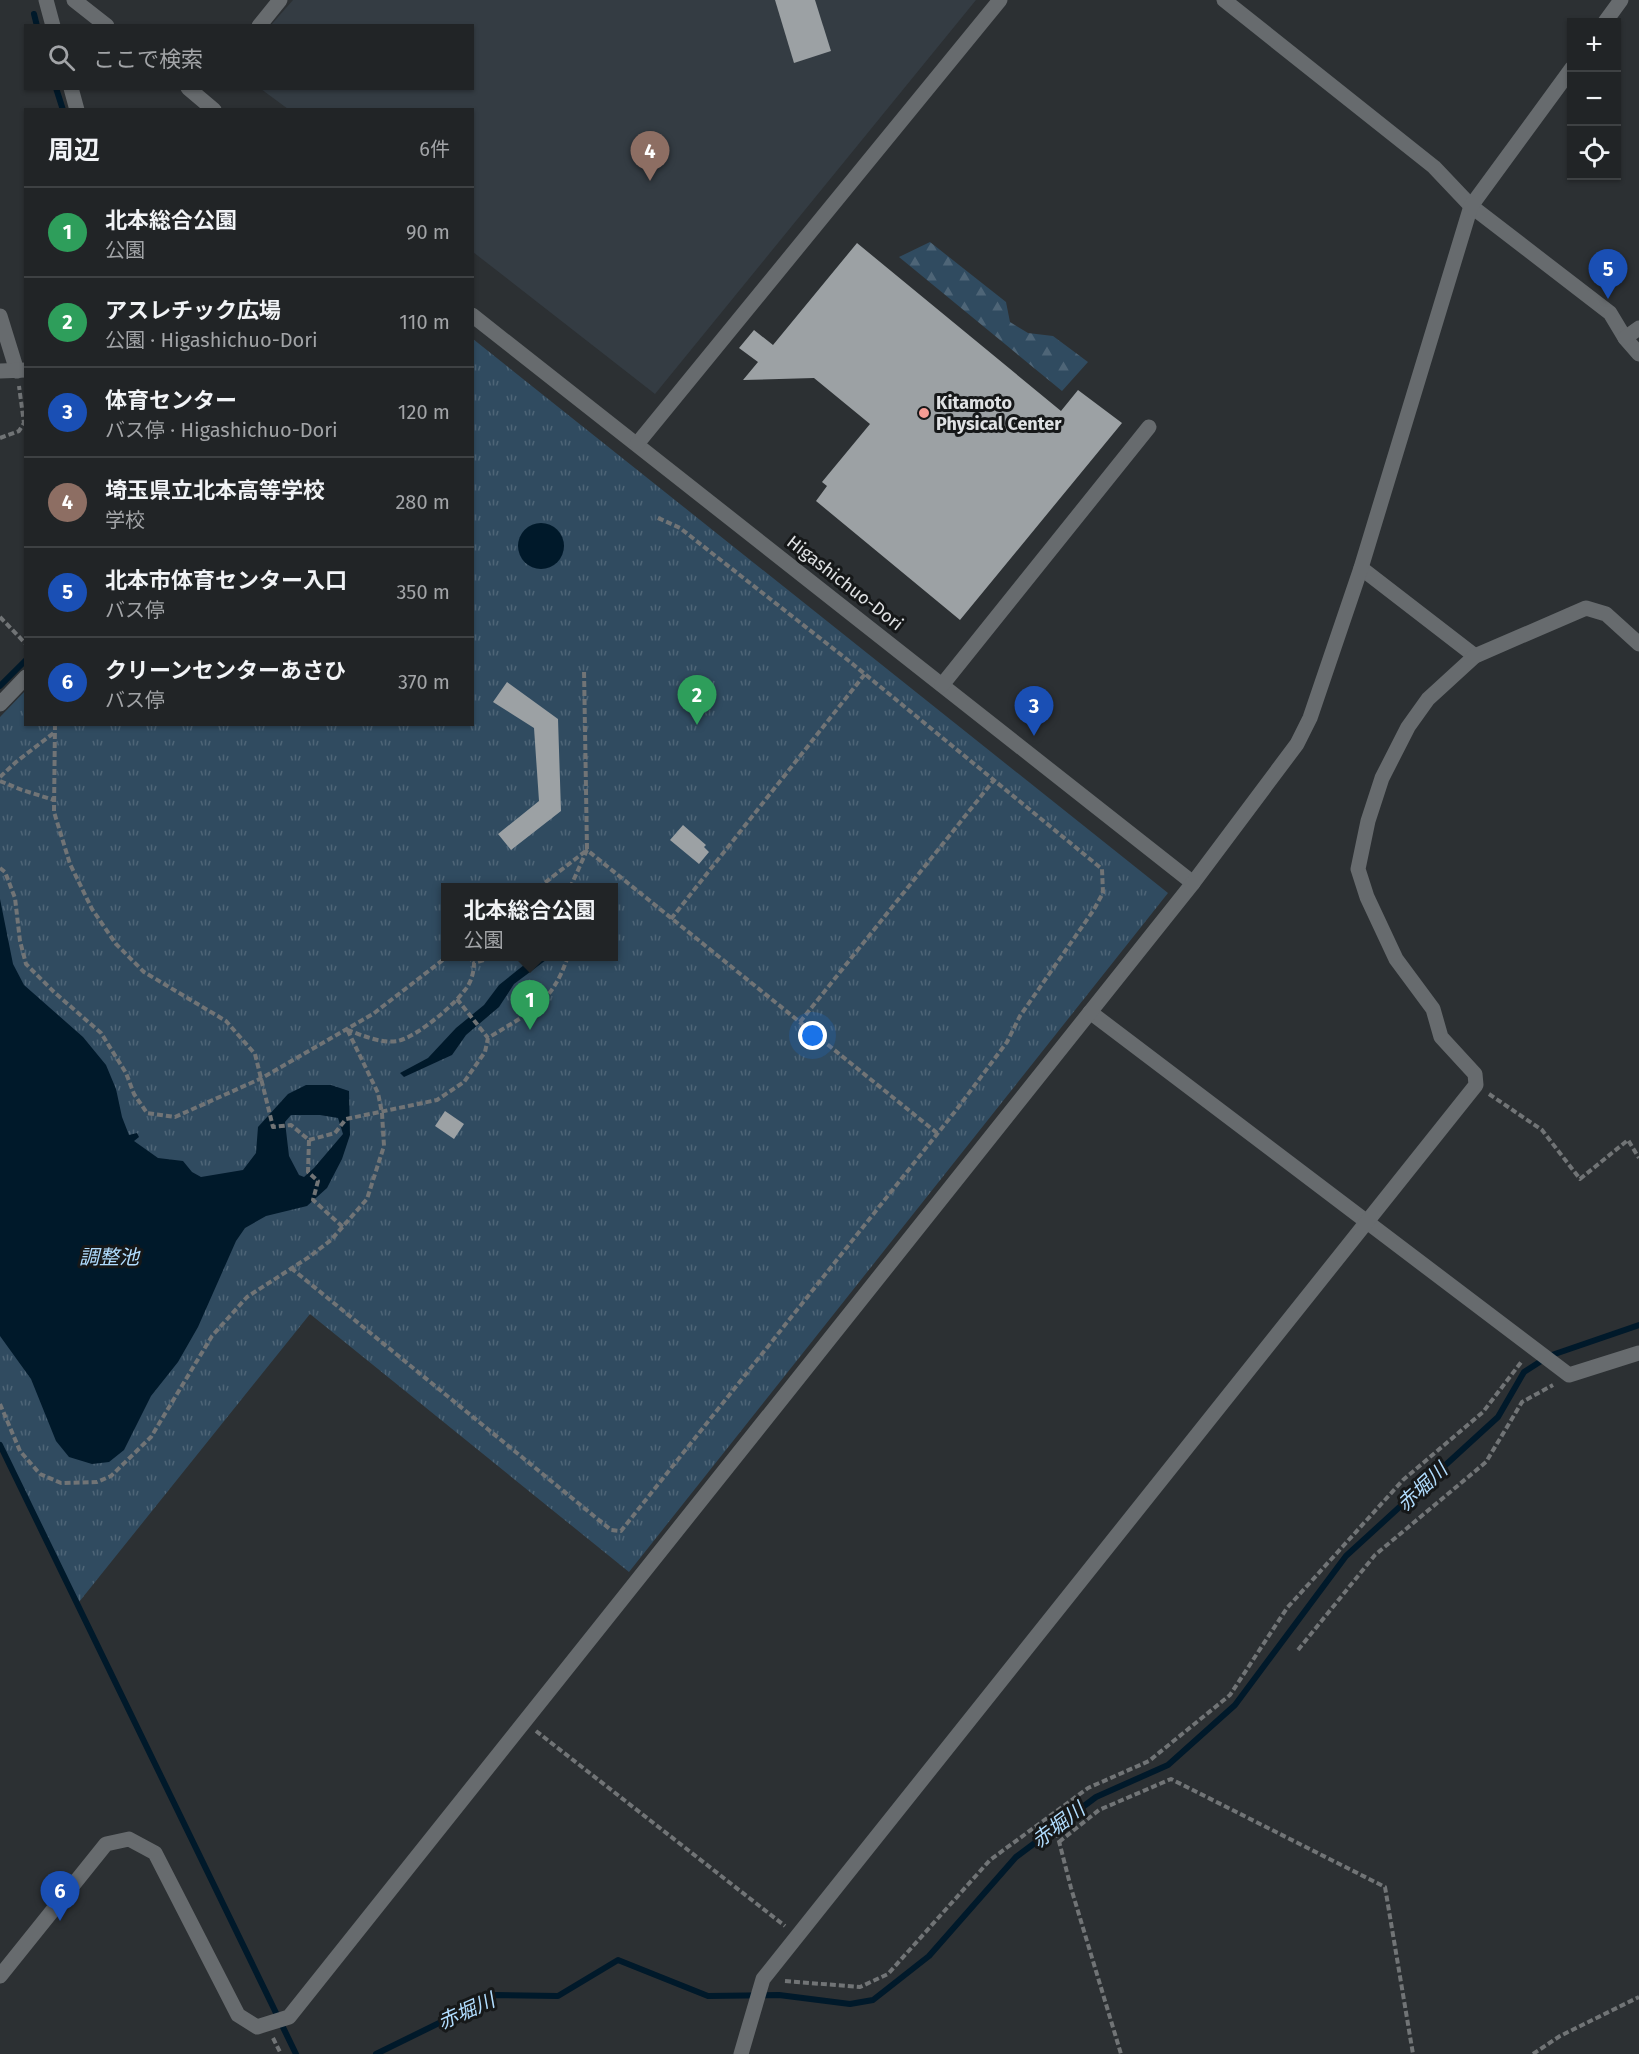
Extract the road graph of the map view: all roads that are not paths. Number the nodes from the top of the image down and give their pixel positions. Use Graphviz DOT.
graph roads {
  1 [pos="46,0"];
  2 [pos="74,0"];
  3 [pos="280,0"];
  4 [pos="1000,0"];
  5 [pos="1224,0"];
  6 [pos="1621,0"];
  7 [pos="1608,18"];
  8 [pos="52,24"];
  9 [pos="104,24"];
  10 [pos="261,24"];
  11 [pos="1569,72"];
  12 [pos="72,90"];
  13 [pos="198,92"];
  14 [pos="76,108"];
  15 [pos="212,108"];
  16 [pos="1471,206"];
  17 [pos="0,316"];
  18 [pos="474,317"];
  19 [pos="1639,328"];
  20 [pos="1625,338"];
  21 [pos="1639,354"];
  22 [pos="21,370"];
  23 [pos="0,371"];
  24 [pos="1149,428"];
  25 [pos="637,444"];
  26 [pos="1361,568"];
  27 [pos="1639,644"];
  28 [pos="1475,656"];
  29 [pos="24,679"];
  30 [pos="942,685"];
  31 [pos="0,704"];
  32 [pos="1193,883"];
  33 [pos="1090,1012"];
  34 [pos="1367,1221"];
  35 [pos="1639,1353"];
  36 [pos="0,1976"];
  37 [pos="741,2054"];
  1 -- 8 [label="street"];
  2 -- 9 [label="street"];
  3 -- 10 [label="street"];
  4 -- 25 [label="street"];
  5 -- 16 [label="street"];
  6 -- 7 [label="street"];
  11 -- 16 [label="street"];
  12 -- 14 [label="street"];
  13 -- 15 [label="street"];
  16 -- 20 [label="street"];
  16 -- 26 [label="street"];
  17 -- 22 [label="street"];
  18 -- 25 [label="street, Higashichuo-Dori"];
  19 -- 20 [label="street"];
  20 -- 21 [label="street"];
  22 -- 23 [label="street"];
  24 -- 30 [label="street"];
  25 -- 30 [label="street, Higashichuo-Dori"];
  26 -- 28 [label="street"];
  26 -- 32 [label="street"];
  27 -- 28 [label="street"];
  28 -- 34 [label="street"];
  29 -- 31 [label="street"];
  30 -- 32 [label="street, Higashichuo-Dori"];
  32 -- 33 [label="street"];
  33 -- 34 [label="street"];
  33 -- 36 [label="street"];
  34 -- 35 [label="street"];
  34 -- 37 [label="street"];
}
